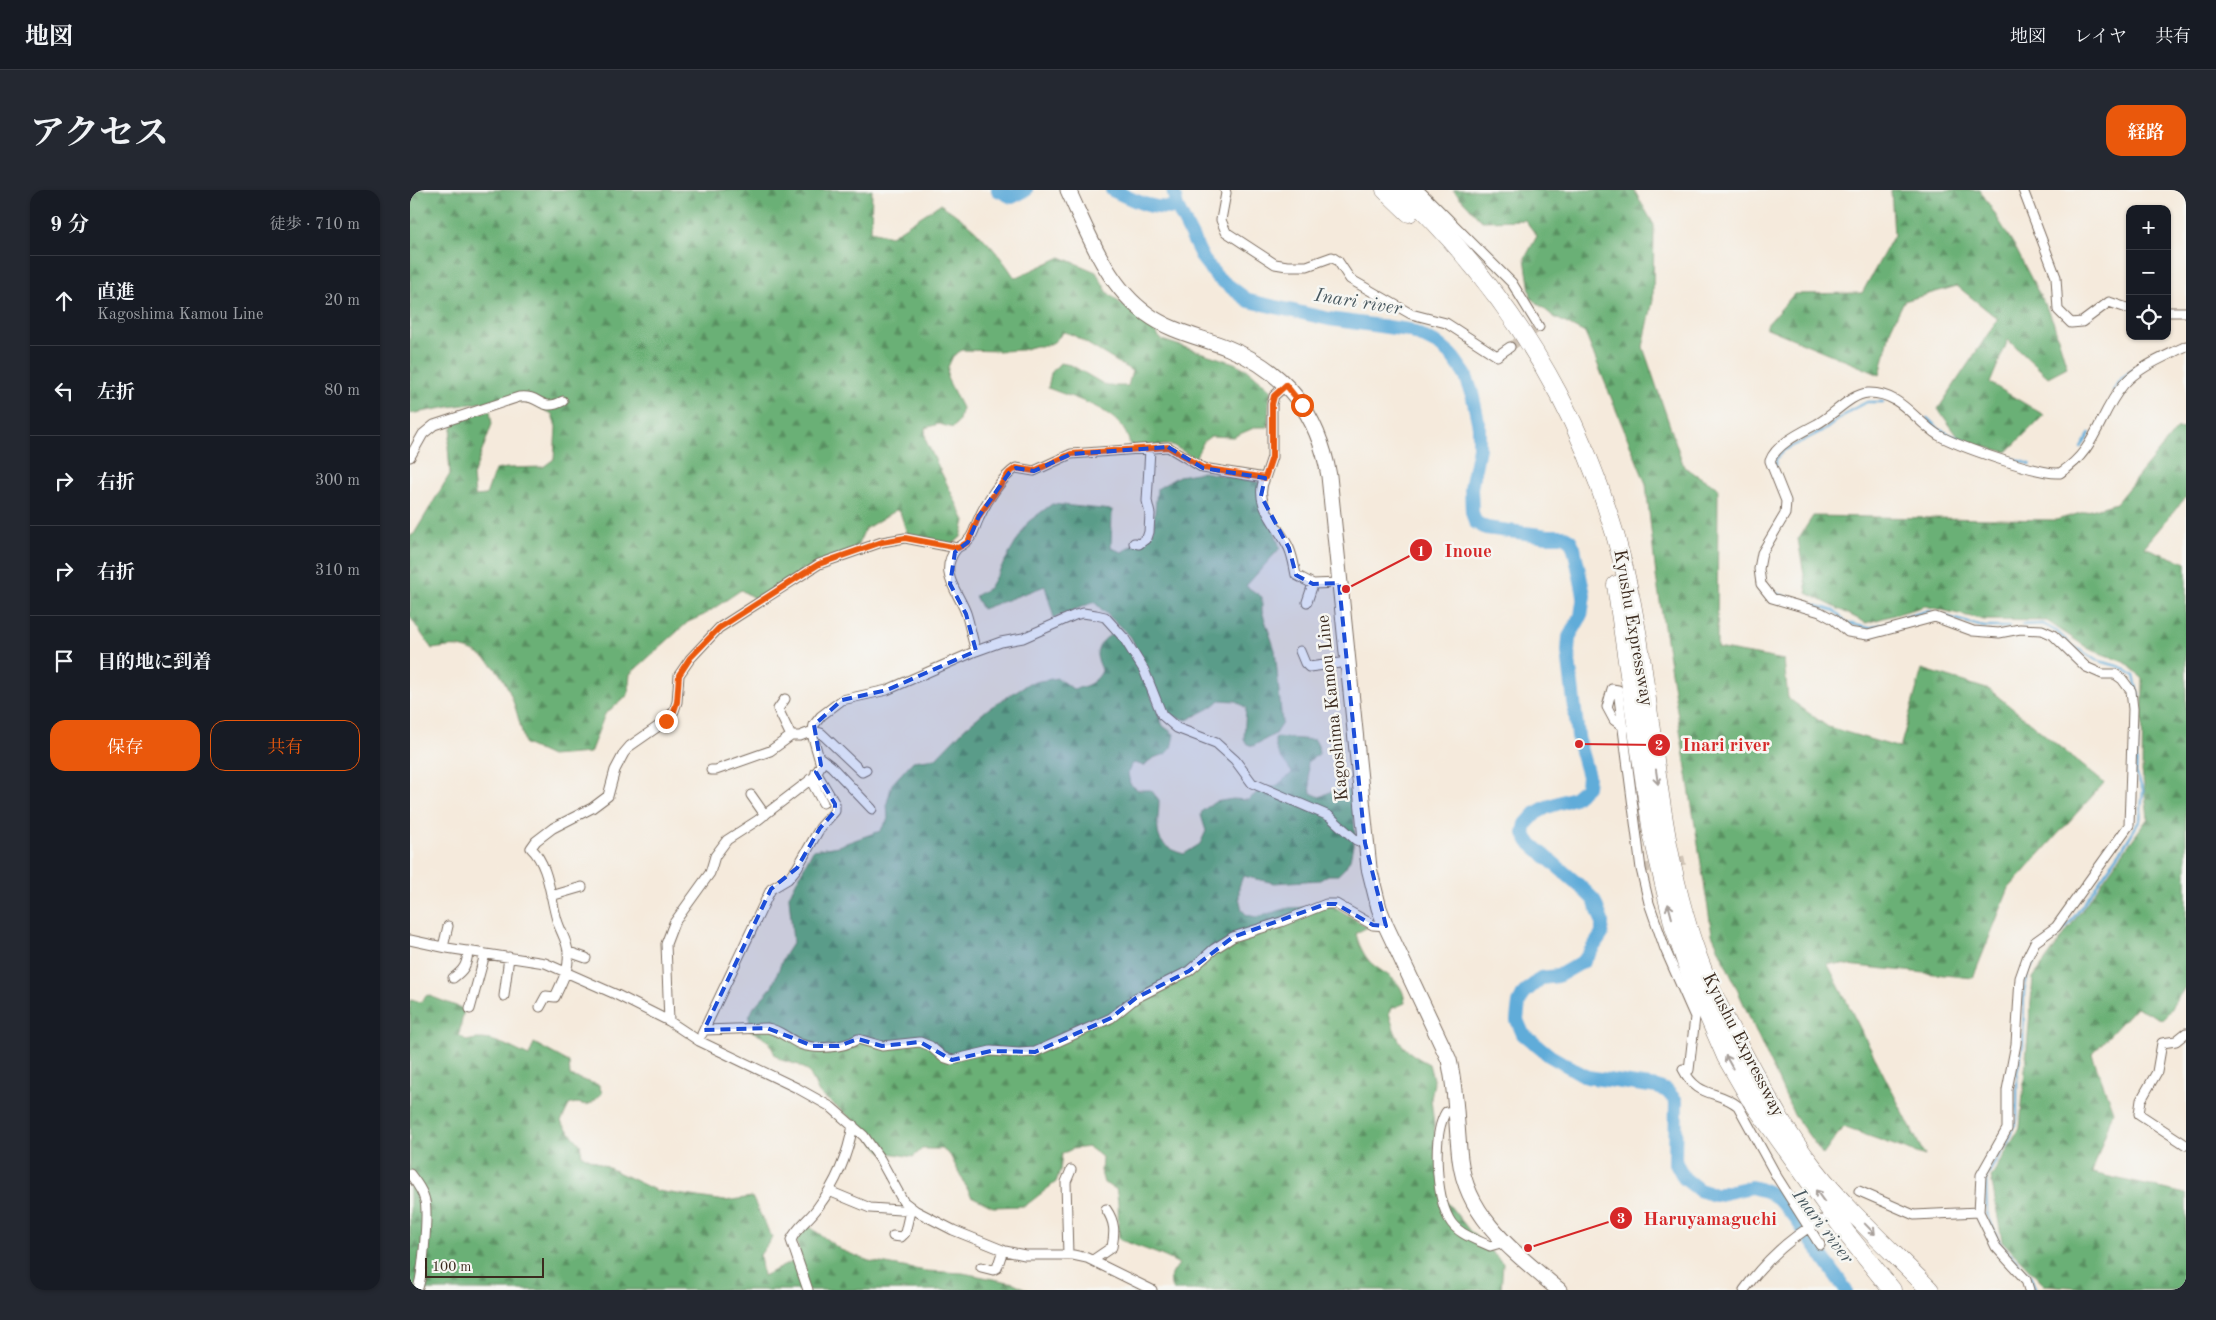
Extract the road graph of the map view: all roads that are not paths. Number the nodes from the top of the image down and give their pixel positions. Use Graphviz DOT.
graph roads {
  1 [pos="1068,190"];
  2 [pos="1225,190"];
  3 [pos="1385,190"];
  4 [pos="1402,190"];
  5 [pos="1419,190"];
  6 [pos="2023,190"];
  7 [pos="2126,308"];
  8 [pos="2171,312"];
  9 [pos="2186,312"];
  10 [pos="1539,327"];
  11 [pos="2186,346"];
  12 [pos="1510,347"];
  13 [pos="1286,385"];
  14 [pos="563,401"];
  15 [pos="1150,449"];
  16 [pos="410,457"];
  17 [pos="1265,478"];
  18 [pos="1134,543"];
  19 [pos="958,548"];
  20 [pos="1339,583"];
  21 [pos="1313,584"];
  22 [pos="1306,602"];
  23 [pos="976,651"];
  24 [pos="1300,651"];
  25 [pos="1348,662"];
  26 [pos="785,699"];
  27 [pos="1621,725"];
  28 [pos="813,731"];
  29 [pos="791,736"];
  30 [pos="819,757"];
  31 [pos="711,770"];
  32 [pos="866,770"];
  33 [pos="813,776"];
  34 [pos="751,795"];
  35 [pos="823,803"];
  36 [pos="872,809"];
  37 [pos="765,814"];
  38 [pos="1365,843"];
  39 [pos="582,887"];
  40 [pos="551,896"];
  41 [pos="448,926"];
  42 [pos="1386,926"];
  43 [pos="410,940"];
  44 [pos="443,948"];
  45 [pos="468,951"];
  46 [pos="568,952"];
  47 [pos="485,954"];
  48 [pos="509,957"];
  49 [pos="586,958"];
  50 [pos="566,972"];
  51 [pos="453,978"];
  52 [pos="504,996"];
  53 [pos="540,1007"];
  54 [pos="470,1009"];
  55 [pos="669,1021"];
  56 [pos="704,1030"];
  57 [pos="2186,1033"];
  58 [pos="699,1041"];
  59 [pos="1458,1111"];
  60 [pos="853,1125"];
  61 [pos="2186,1145"];
  62 [pos="1071,1170"];
  63 [pos="410,1174"];
  64 [pos="1859,1191"];
  65 [pos="829,1192"];
  66 [pos="1106,1208"];
  67 [pos="913,1211"];
  68 [pos="1979,1212"];
  69 [pos="1820,1220"];
  70 [pos="1810,1226"];
  71 [pos="894,1236"];
  72 [pos="1504,1242"];
  73 [pos="1820,1245"];
  74 [pos="1002,1250"];
  75 [pos="1068,1255"];
  76 [pos="1093,1260"];
  77 [pos="982,1267"];
  78 [pos="416,1290"];
  79 [pos="808,1290"];
  80 [pos="1152,1290"];
  81 [pos="1559,1290"];
  82 [pos="1744,1290"];
  83 [pos="1892,1290"];
  84 [pos="1930,1290"];
  85 [pos="2029,1290"];
  1 -- 13 [label="main road, Kagoshima Kamou Line"];
  2 -- 12 [label="street"];
  83 -- 3 [label="highway, Kyushu Expressway, one-way"];
  4 -- 84 [label="highway, Kyushu Expressway, one-way"];
  5 -- 10 [label="street"];
  6 -- 7 [label="street"];
  8 -- 9 [label="street"];
  11 -- 68 [label="street"];
  13 -- 17 [label="street"];
  13 -- 20 [label="main road, Kagoshima Kamou Line"];
  14 -- 16 [label="street"];
  15 -- 17 [label="street"];
  15 -- 18 [label="street"];
  15 -- 19 [label="street"];
  17 -- 21 [label="street"];
  19 -- 23 [label="street"];
  19 -- 40 [label="street"];
  20 -- 21 [label="street"];
  20 -- 25 [label="main road, Kagoshima Kamou Line"];
  21 -- 22 [label="street"];
  23 -- 28 [label="street"];
  23 -- 38 [label="street"];
  24 -- 25 [label="street"];
  25 -- 38 [label="main road, Kagoshima Kamou Line"];
  26 -- 29 [label="street"];
  27 -- 70 [label="street"];
  28 -- 29 [label="street"];
  28 -- 30 [label="street"];
  28 -- 32 [label="street"];
  29 -- 31 [label="street"];
  30 -- 33 [label="street"];
  30 -- 36 [label="street"];
  33 -- 35 [label="street"];
  33 -- 37 [label="street"];
  33 -- 56 [label="street"];
  34 -- 37 [label="street"];
  37 -- 55 [label="street"];
  38 -- 42 [label="main road, Kagoshima Kamou Line"];
  39 -- 40 [label="street"];
  40 -- 46 [label="street"];
  41 -- 44 [label="street"];
  42 -- 56 [label="street"];
  42 -- 59 [label="main road, Kagoshima Kamou Line"];
  43 -- 44 [label="street"];
  44 -- 45 [label="street"];
  45 -- 47 [label="street"];
  45 -- 51 [label="street"];
  46 -- 49 [label="street"];
  46 -- 50 [label="street"];
  47 -- 48 [label="street"];
  47 -- 54 [label="street"];
  48 -- 50 [label="street"];
  48 -- 52 [label="street"];
  50 -- 53 [label="street"];
  50 -- 55 [label="street"];
  55 -- 58 [label="street"];
  56 -- 58 [label="street"];
  57 -- 61 [label="street"];
  58 -- 60 [label="street"];
  59 -- 72 [label="main road, Kagoshima Kamou Line"];
  59 -- 72 [label="street"];
  60 -- 65 [label="street"];
  60 -- 67 [label="street"];
  62 -- 75 [label="street"];
  63 -- 78 [label="street"];
  64 -- 68 [label="street"];
  65 -- 67 [label="street"];
  65 -- 79 [label="street"];
  66 -- 76 [label="street"];
  67 -- 71 [label="street"];
  67 -- 74 [label="street"];
  68 -- 85 [label="street"];
  69 -- 70 [label="street"];
  70 -- 73 [label="street"];
  70 -- 82 [label="street"];
  72 -- 81 [label="main road, Kagoshima Kamou Line"];
  74 -- 75 [label="street"];
  74 -- 77 [label="street"];
  75 -- 76 [label="street"];
  76 -- 80 [label="street"];
}
